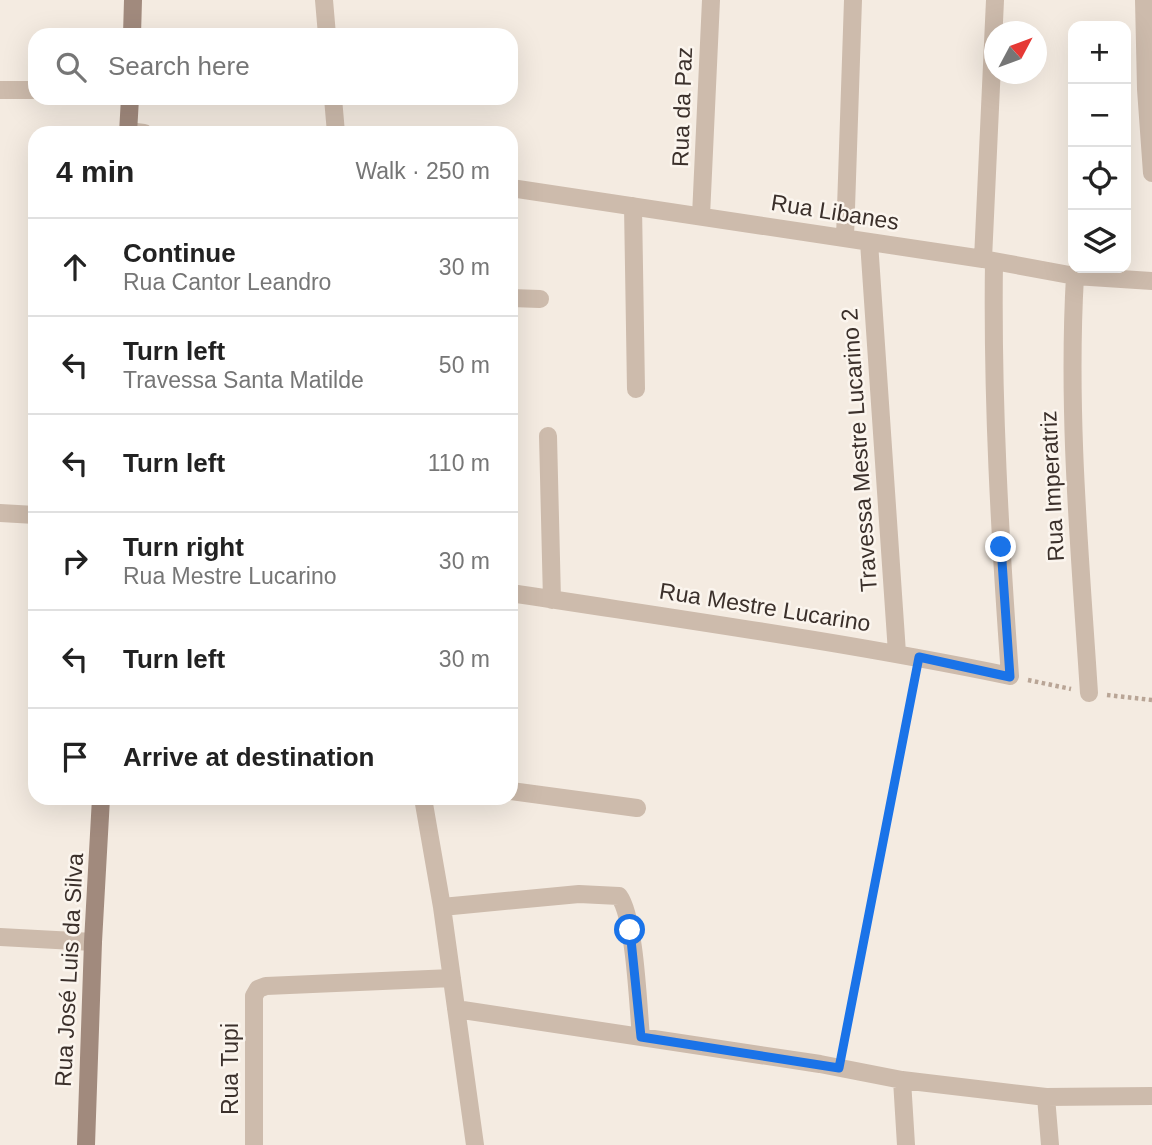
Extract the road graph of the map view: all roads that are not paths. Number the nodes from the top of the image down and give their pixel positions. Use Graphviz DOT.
graph roads {
  1 [pos="134,0"];
  2 [pos="324,0"];
  3 [pos="711,0"];
  4 [pos="853,0"];
  5 [pos="995,0"];
  6 [pos="1144,0"];
  7 [pos="132,28"];
  8 [pos="326,28"];
  9 [pos="0,90"];
  10 [pos="28,90"];
  11 [pos="131,105"];
  12 [pos="334,105"];
  13 [pos="133,126"];
  14 [pos="335,126"];
  15 [pos="1152,173"];
  16 [pos="518,189"];
  17 [pos="633,206"];
  18 [pos="701,216"];
  19 [pos="845,238"];
  20 [pos="869,242"];
  21 [pos="989,260"];
  22 [pos="1075,276"];
  23 [pos="1152,281"];
  24 [pos="518,298"];
  25 [pos="540,299"];
  26 [pos="636,389"];
  27 [pos="548,436"];
  28 [pos="0,513"];
  29 [pos="28,515"];
  30 [pos="518,594"];
  31 [pos="552,600"];
  32 [pos="897,653"];
  33 [pos="1089,693"];
  34 [pos="518,792"];
  35 [pos="102,805"];
  36 [pos="424,805"];
  37 [pos="637,808"];
  38 [pos="442,907"];
  39 [pos="0,937"];
  40 [pos="93,942"];
  41 [pos="452,978"];
  42 [pos="456,1009"];
  43 [pos="641,1037"];
  44 [pos="902,1080"];
  45 [pos="1152,1096"];
  46 [pos="1046,1097"];
  47 [pos="86,1145"];
  48 [pos="254,1145"];
  49 [pos="477,1145"];
  50 [pos="906,1145"];
  51 [pos="1050,1145"];
  1 -- 7 [label="street"];
  2 -- 8 [label="street"];
  3 -- 18 [label="street, Rua da Paz"];
  4 -- 19 [label="street"];
  5 -- 21 [label="street"];
  6 -- 15 [label="street"];
  9 -- 10 [label="street"];
  11 -- 13 [label="street"];
  12 -- 14 [label="street"];
  16 -- 17 [label="street, Rua Libanes"];
  17 -- 18 [label="street, Rua Libanes"];
  17 -- 26 [label="street"];
  18 -- 19 [label="street, Rua Libanes"];
  19 -- 20 [label="street, Rua Libanes"];
  20 -- 21 [label="street, Rua Libanes"];
  20 -- 32 [label="street, Travessa Mestre Lucarino 2"];
  21 -- 22 [label="street, Rua Libanes"];
  21 -- 32 [label="street, Rua Mestre Lucarino"];
  22 -- 23 [label="street, Rua Libanes"];
  22 -- 33 [label="street, Rua Imperatriz"];
  24 -- 25 [label="street"];
  27 -- 31 [label="street"];
  28 -- 29 [label="street"];
  30 -- 31 [label="street, Rua Mestre Lucarino"];
  31 -- 32 [label="street, Rua Mestre Lucarino"];
  34 -- 37 [label="street"];
  35 -- 40 [label="street, Rua José Luis da Silva"];
  36 -- 38 [label="street"];
  38 -- 41 [label="street"];
  38 -- 43 [label="street"];
  39 -- 40 [label="street"];
  40 -- 47 [label="street, Rua José Luis da Silva"];
  41 -- 42 [label="street"];
  41 -- 48 [label="street, Rua Tupi"];
  42 -- 43 [label="street"];
  42 -- 49 [label="street"];
  43 -- 44 [label="street"];
  44 -- 46 [label="street"];
  44 -- 50 [label="street"];
  45 -- 46 [label="street"];
  46 -- 51 [label="street"];
}
